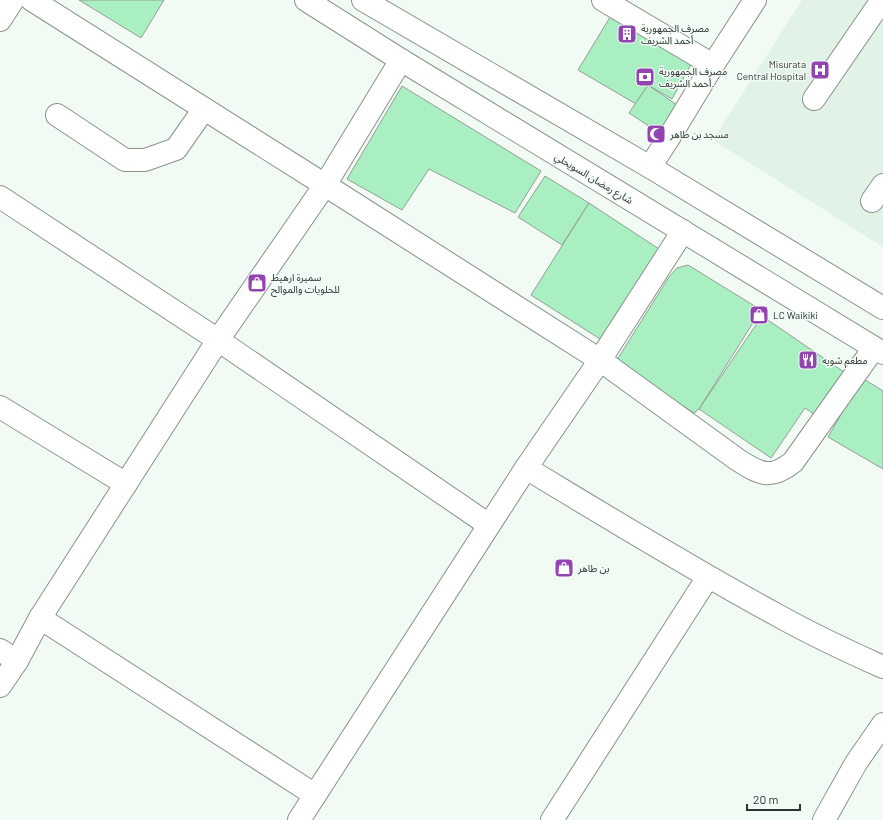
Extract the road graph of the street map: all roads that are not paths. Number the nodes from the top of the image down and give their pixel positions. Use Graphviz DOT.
graph roads {
  1 [pos="13,0"];
  2 [pos="32,0"];
  3 [pos="306,0"];
  4 [pos="363,0"];
  5 [pos="603,0"];
  6 [pos="755,0"];
  7 [pos="882,0"];
  8 [pos="0,20"];
  9 [pos="401,60"];
  10 [pos="713,65"];
  11 [pos="814,99"];
  12 [pos="204,109"];
  13 [pos="57,115"];
  14 [pos="650,167"];
  15 [pos="325,185"];
  16 [pos="0,197"];
  17 [pos="683,231"];
  18 [pos="883,308"];
  19 [pos="218,340"];
  20 [pos="879,351"];
  21 [pos="600,360"];
  22 [pos="0,407"];
  23 [pos="526,468"];
  24 [pos="126,484"];
  25 [pos="489,525"];
  26 [pos="708,577"];
  27 [pos="40,618"];
  28 [pos="8,655"];
  29 [pos="883,667"];
  30 [pos="0,686"];
  31 [pos="883,724"];
  32 [pos="315,795"];
  33 [pos="299,820"];
  34 [pos="552,820"];
  35 [pos="824,820"];
  1 -- 8 [label="street"];
  2 -- 12 [label="street"];
  3 -- 9 [label="street, شارع رمضان السويحلي"];
  4 -- 14 [label="street"];
  5 -- 10 [label="street"];
  6 -- 10 [label="street"];
  7 -- 11 [label="street"];
  9 -- 15 [label="street"];
  9 -- 17 [label="street, شارع رمضان السويحلي"];
  10 -- 14 [label="street"];
  12 -- 13 [label="street"];
  12 -- 15 [label="street"];
  14 -- 18 [label="street"];
  15 -- 19 [label="street"];
  15 -- 21 [label="street"];
  16 -- 19 [label="street"];
  17 -- 20 [label="street, شارع رمضان السويحلي"];
  17 -- 21 [label="street"];
  19 -- 24 [label="street"];
  19 -- 25 [label="street"];
  20 -- 21 [label="street"];
  21 -- 23 [label="street"];
  22 -- 24 [label="street"];
  23 -- 25 [label="street"];
  23 -- 26 [label="street"];
  24 -- 27 [label="street"];
  25 -- 32 [label="street"];
  26 -- 29 [label="street"];
  26 -- 34 [label="street"];
  27 -- 28 [label="street"];
  27 -- 32 [label="street"];
  28 -- 30 [label="street"];
  31 -- 35 [label="street"];
  32 -- 33 [label="street"];
}
